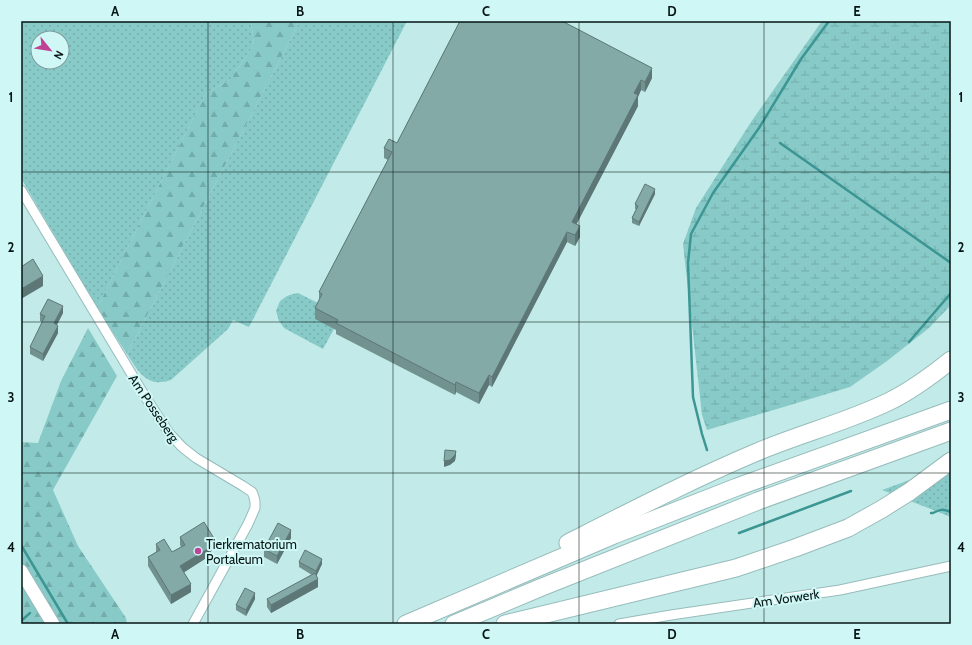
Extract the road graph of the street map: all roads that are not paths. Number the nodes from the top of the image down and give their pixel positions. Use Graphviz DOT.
graph roads {
  1 [pos="21,190"];
  2 [pos="951,360"];
  3 [pos="951,410"];
  4 [pos="951,431"];
  5 [pos="951,462"];
  6 [pos="951,566"];
  7 [pos="21,571"];
  8 [pos="488,588"];
  9 [pos="52,624"];
  10 [pos="193,624"];
  11 [pos="406,624"];
  12 [pos="454,624"];
  13 [pos="505,624"];
  14 [pos="619,624"];
  1 -- 10 [label="street, Am Posseberg"];
  2 -- 8 [label="highway"];
  3 -- 8 [label="highway"];
  4 -- 12 [label="highway"];
  5 -- 13 [label="highway"];
  6 -- 14 [label="street, Am Vorwerk"];
  7 -- 9 [label="main road"];
  8 -- 11 [label="highway"];
}
